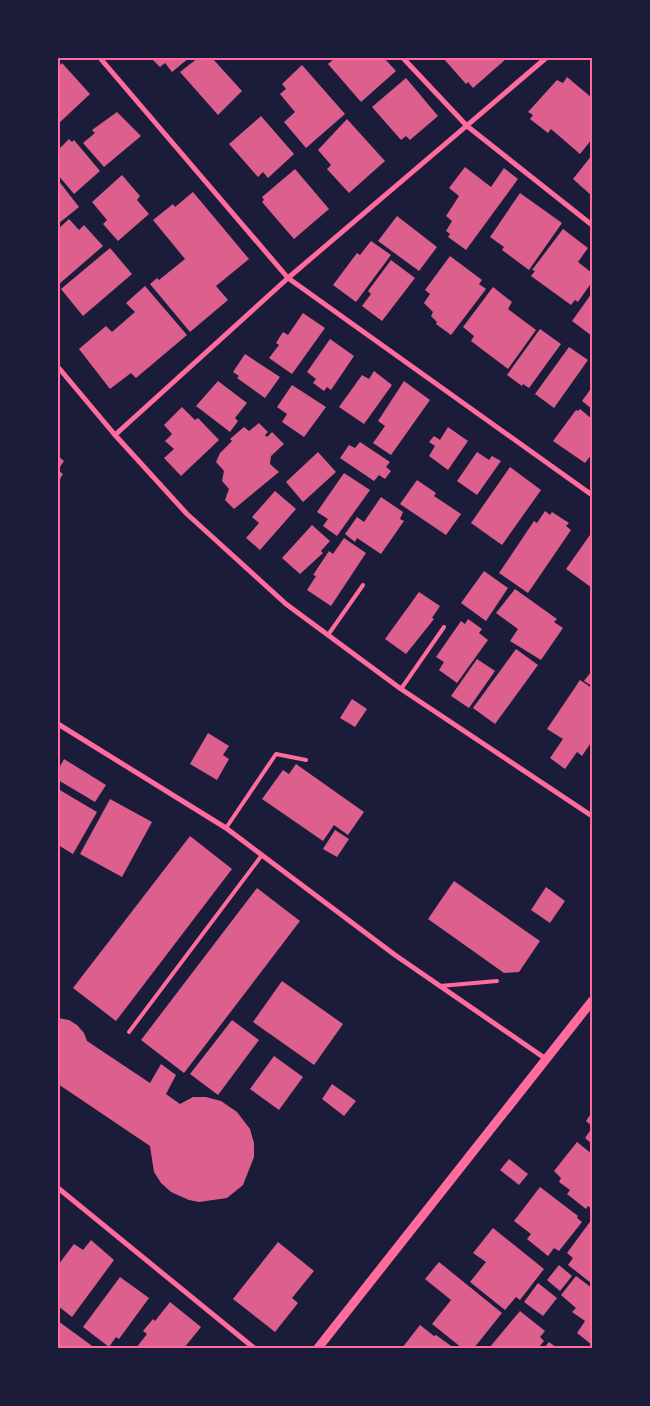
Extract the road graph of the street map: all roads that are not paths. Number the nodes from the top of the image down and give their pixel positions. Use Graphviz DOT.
graph roads {
  1 [pos="100,58"];
  2 [pos="403,58"];
  3 [pos="546,58"];
  4 [pos="467,126"];
  5 [pos="592,225"];
  6 [pos="288,278"];
  7 [pos="58,367"];
  8 [pos="115,435"];
  9 [pos="592,495"];
  10 [pos="364,585"];
  11 [pos="444,627"];
  12 [pos="328,635"];
  13 [pos="401,689"];
  14 [pos="58,724"];
  15 [pos="306,760"];
  16 [pos="592,816"];
  17 [pos="226,828"];
  18 [pos="262,855"];
  19 [pos="497,981"];
  20 [pos="440,986"];
  21 [pos="592,1001"];
  22 [pos="128,1032"];
  23 [pos="546,1059"];
  24 [pos="58,1188"];
  25 [pos="254,1348"];
  26 [pos="318,1348"];
  1 -- 6 [label="street"];
  2 -- 4 [label="street"];
  3 -- 4 [label="street"];
  4 -- 5 [label="street"];
  4 -- 6 [label="street"];
  6 -- 8 [label="street"];
  6 -- 9 [label="street"];
  7 -- 8 [label="street"];
  8 -- 12 [label="street"];
  10 -- 12 [label="lane"];
  11 -- 13 [label="lane"];
  12 -- 13 [label="street"];
  13 -- 16 [label="street"];
  14 -- 17 [label="street"];
  15 -- 17 [label="lane"];
  17 -- 18 [label="street"];
  18 -- 20 [label="street"];
  18 -- 22 [label="lane"];
  19 -- 20 [label="lane"];
  20 -- 23 [label="street"];
  21 -- 23 [label="street"];
  23 -- 26 [label="street"];
  24 -- 25 [label="street"];
}
